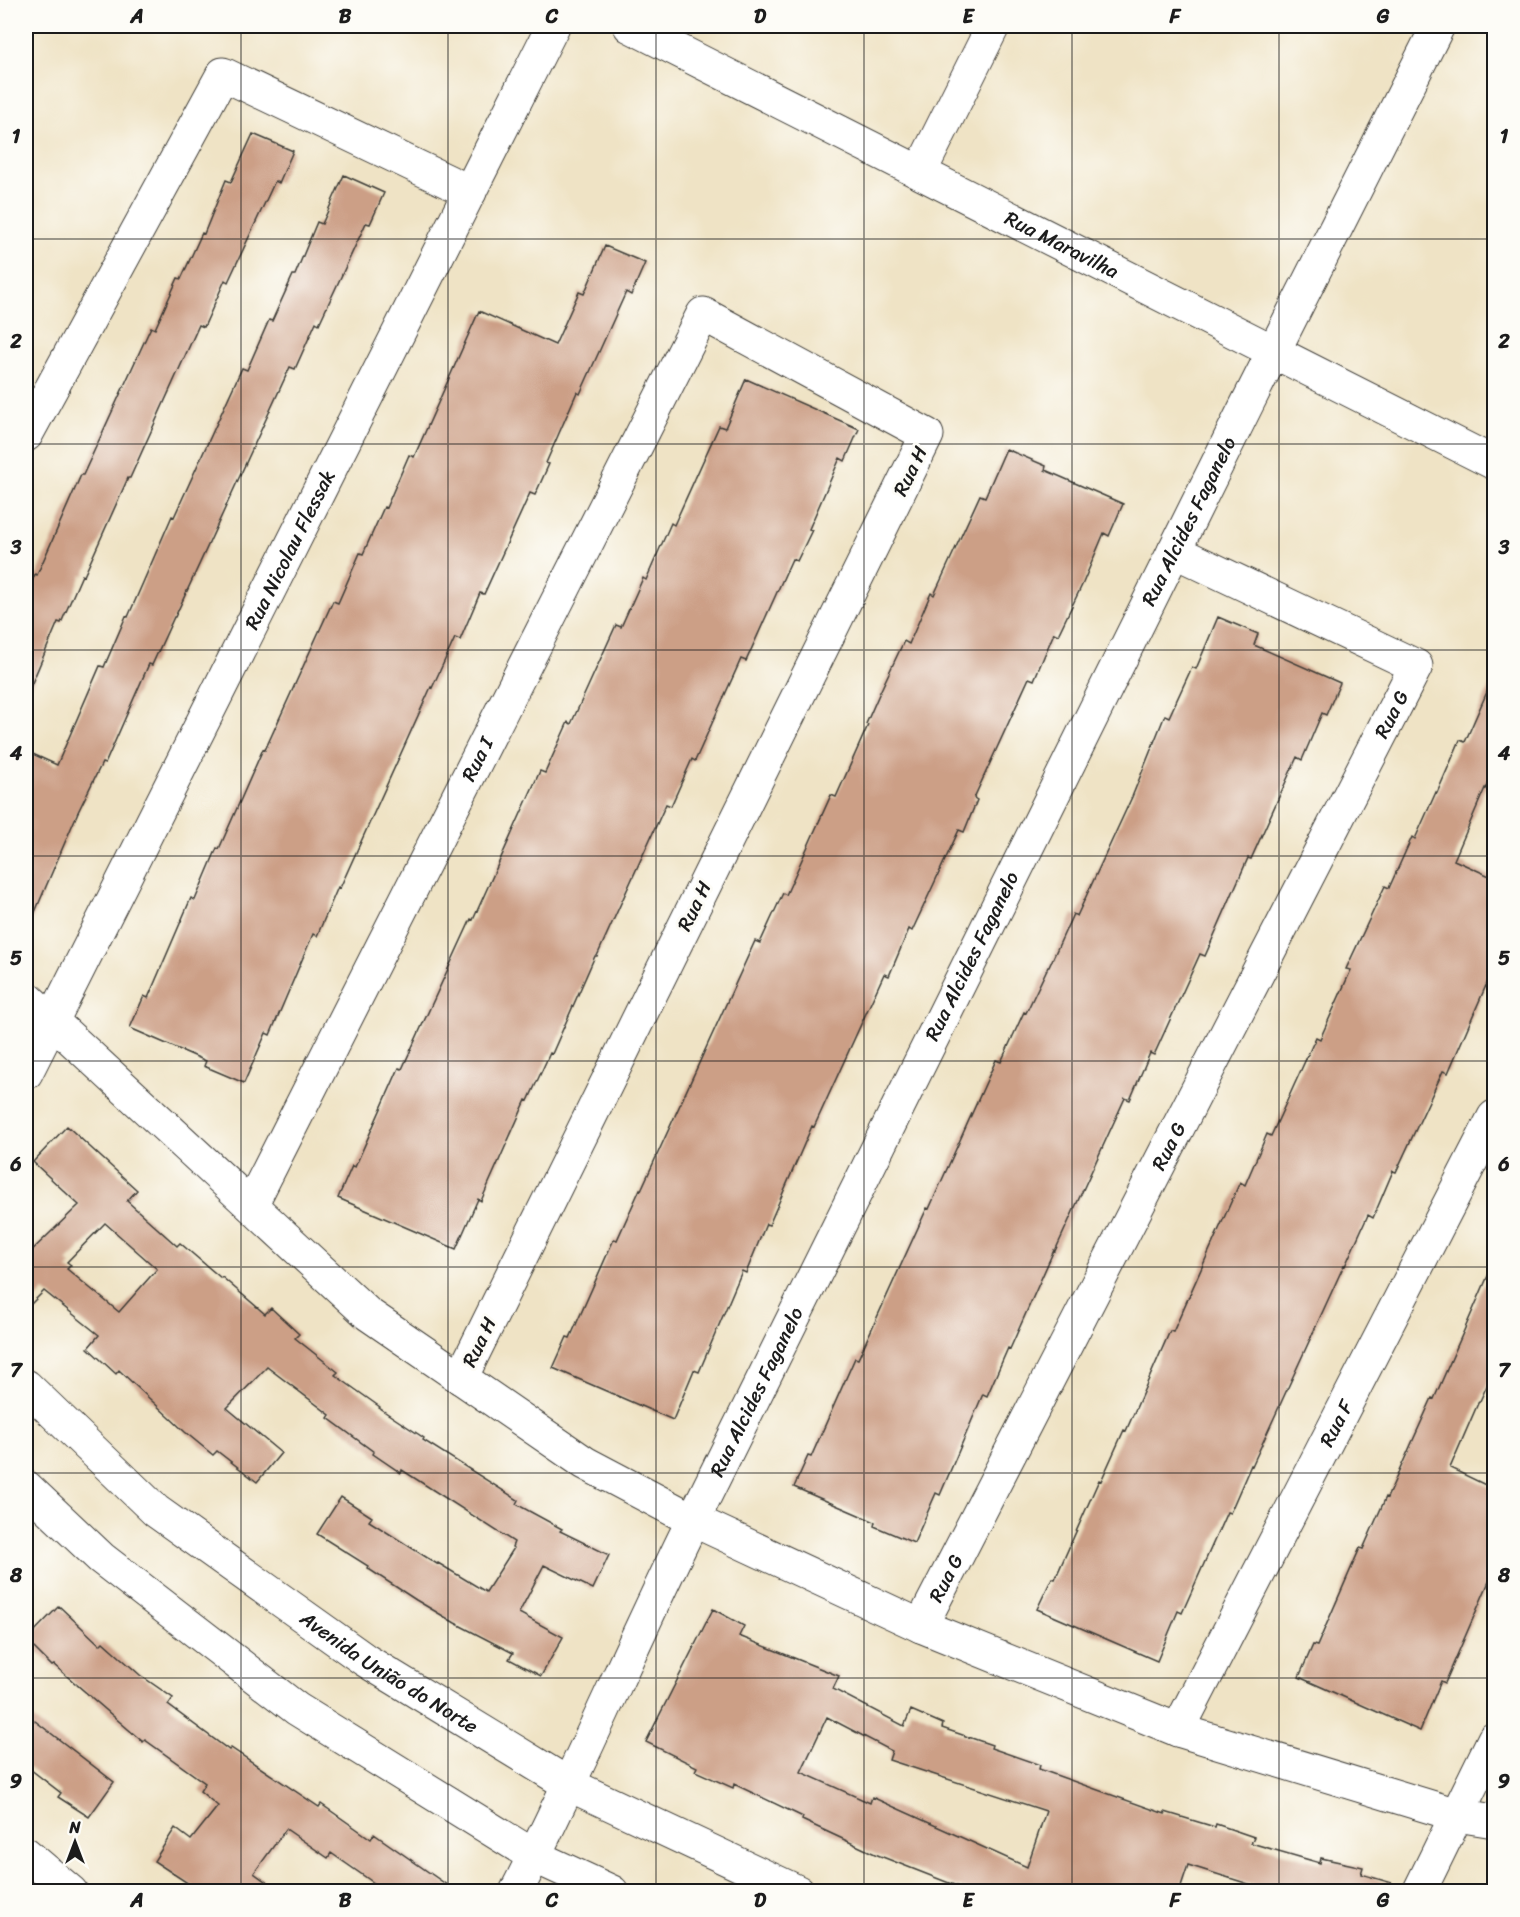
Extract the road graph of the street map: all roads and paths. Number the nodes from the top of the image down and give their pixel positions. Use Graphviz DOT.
graph roads {
  1 [pos="553,26"];
  2 [pos="630,26"];
  3 [pos="993,26"];
  4 [pos="1438,26"];
  5 [pos="920,172"];
  6 [pos="470,192"];
  7 [pos="703,314"];
  8 [pos="1273,351"];
  9 [pos="26,435"];
  10 [pos="1494,463"];
  11 [pos="1174,551"];
  12 [pos="26,997"];
  13 [pos="52,1021"];
  14 [pos="26,1072"];
  15 [pos="1494,1117"];
  16 [pos="251,1205"];
  17 [pos="461,1378"];
  18 [pos="26,1386"];
  19 [pos="26,1487"];
  20 [pos="693,1520"];
  21 [pos="921,1626"];
  22 [pos="1178,1730"];
  23 [pos="1494,1739"];
  24 [pos="570,1785"];
  25 [pos="1457,1815"];
  26 [pos="1494,1821"];
  27 [pos="26,1854"];
  28 [pos="534,1857"];
  29 [pos="71,1892"];
  30 [pos="516,1892"];
  31 [pos="612,1892"];
  32 [pos="798,1892"];
  33 [pos="1419,1892"];
  1 -- 6 [label="street, Rua Nicolau Flessak"];
  2 -- 5 [label="street, Rua Maravilha"];
  3 -- 5 [label="street"];
  4 -- 8 [label="street, Rua Alcides Faganelo"];
  5 -- 8 [label="street, Rua Maravilha"];
  6 -- 9 [label="street"];
  6 -- 13 [label="street, Rua Nicolau Flessak"];
  7 -- 16 [label="street, Rua I"];
  7 -- 17 [label="street, Rua H"];
  8 -- 10 [label="street, Rua Maravilha"];
  8 -- 11 [label="street, Rua Alcides Faganelo"];
  11 -- 20 [label="street, Rua Alcides Faganelo"];
  11 -- 21 [label="street, Rua G"];
  12 -- 13 [label="street"];
  13 -- 14 [label="street, Rua Nicolau Flessak"];
  13 -- 16 [label="street"];
  15 -- 22 [label="street, Rua F"];
  16 -- 17 [label="street"];
  17 -- 20 [label="street"];
  18 -- 24 [label="street, Avenida União do Norte"];
  19 -- 28 [label="street"];
  20 -- 21 [label="street"];
  20 -- 24 [label="street, Rua Alcides Faganelo"];
  21 -- 22 [label="street"];
  22 -- 25 [label="street"];
  23 -- 25 [label="street"];
  24 -- 28 [label="street, Rua Alcides Faganelo"];
  24 -- 32 [label="street, Avenida União do Norte"];
  25 -- 26 [label="street"];
  25 -- 33 [label="street"];
  27 -- 29 [label="street"];
  28 -- 30 [label="street, Rua Alcides Faganelo"];
  28 -- 31 [label="street"];
}
